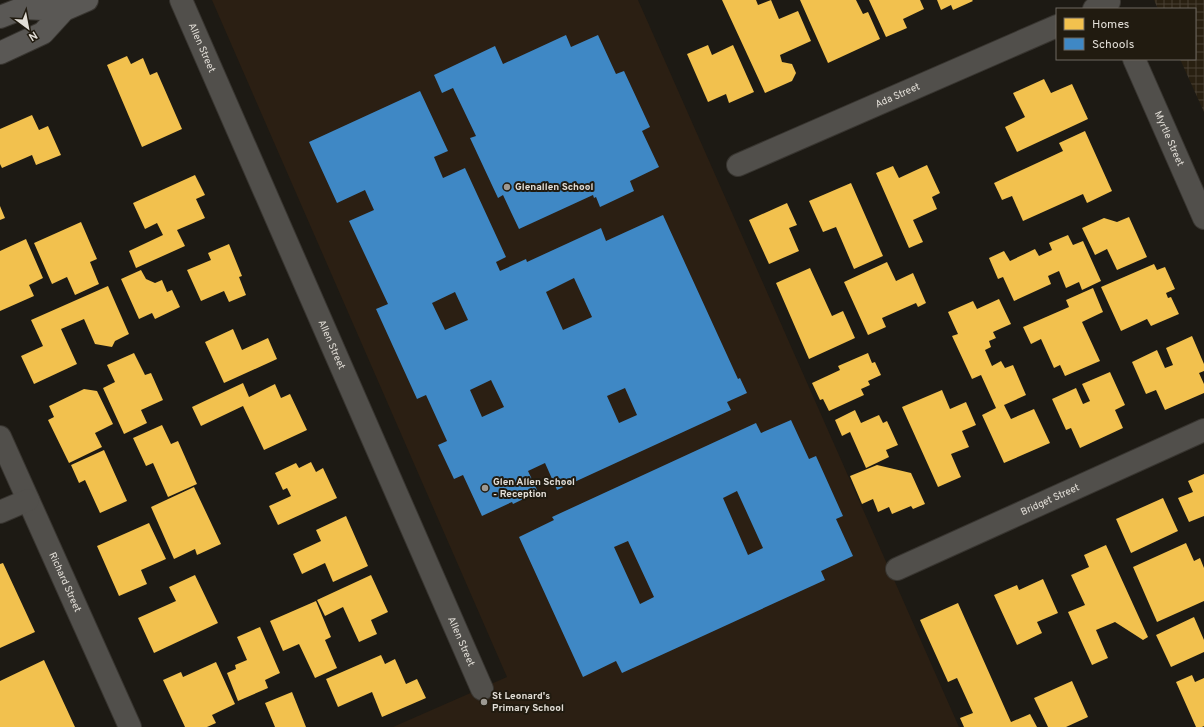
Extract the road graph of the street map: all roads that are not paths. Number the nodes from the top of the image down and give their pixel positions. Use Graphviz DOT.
graph roads {
  1 [pos="87,0"];
  2 [pos="181,0"];
  3 [pos="64,10"];
  4 [pos="0,17"];
  5 [pos="1056,26"];
  6 [pos="0,53"];
  7 [pos="1134,60"];
  8 [pos="738,166"];
  9 [pos="1204,218"];
  10 [pos="1204,430"];
  11 [pos="0,437"];
  12 [pos="28,500"];
  13 [pos="0,512"];
  14 [pos="896,569"];
  15 [pos="482,689"];
  16 [pos="130,727"];
  1 -- 3 [label="main road"];
  2 -- 15 [label="street, Allen Street"];
  3 -- 4 [label="main road"];
  3 -- 6 [label="main road"];
  5 -- 8 [label="street, Ada Street"];
  7 -- 9 [label="street, Myrtle Street"];
  10 -- 14 [label="street, Bridget Street"];
  11 -- 12 [label="street, Richard Street"];
  12 -- 13 [label="street"];
  12 -- 16 [label="street, Richard Street"];
}
